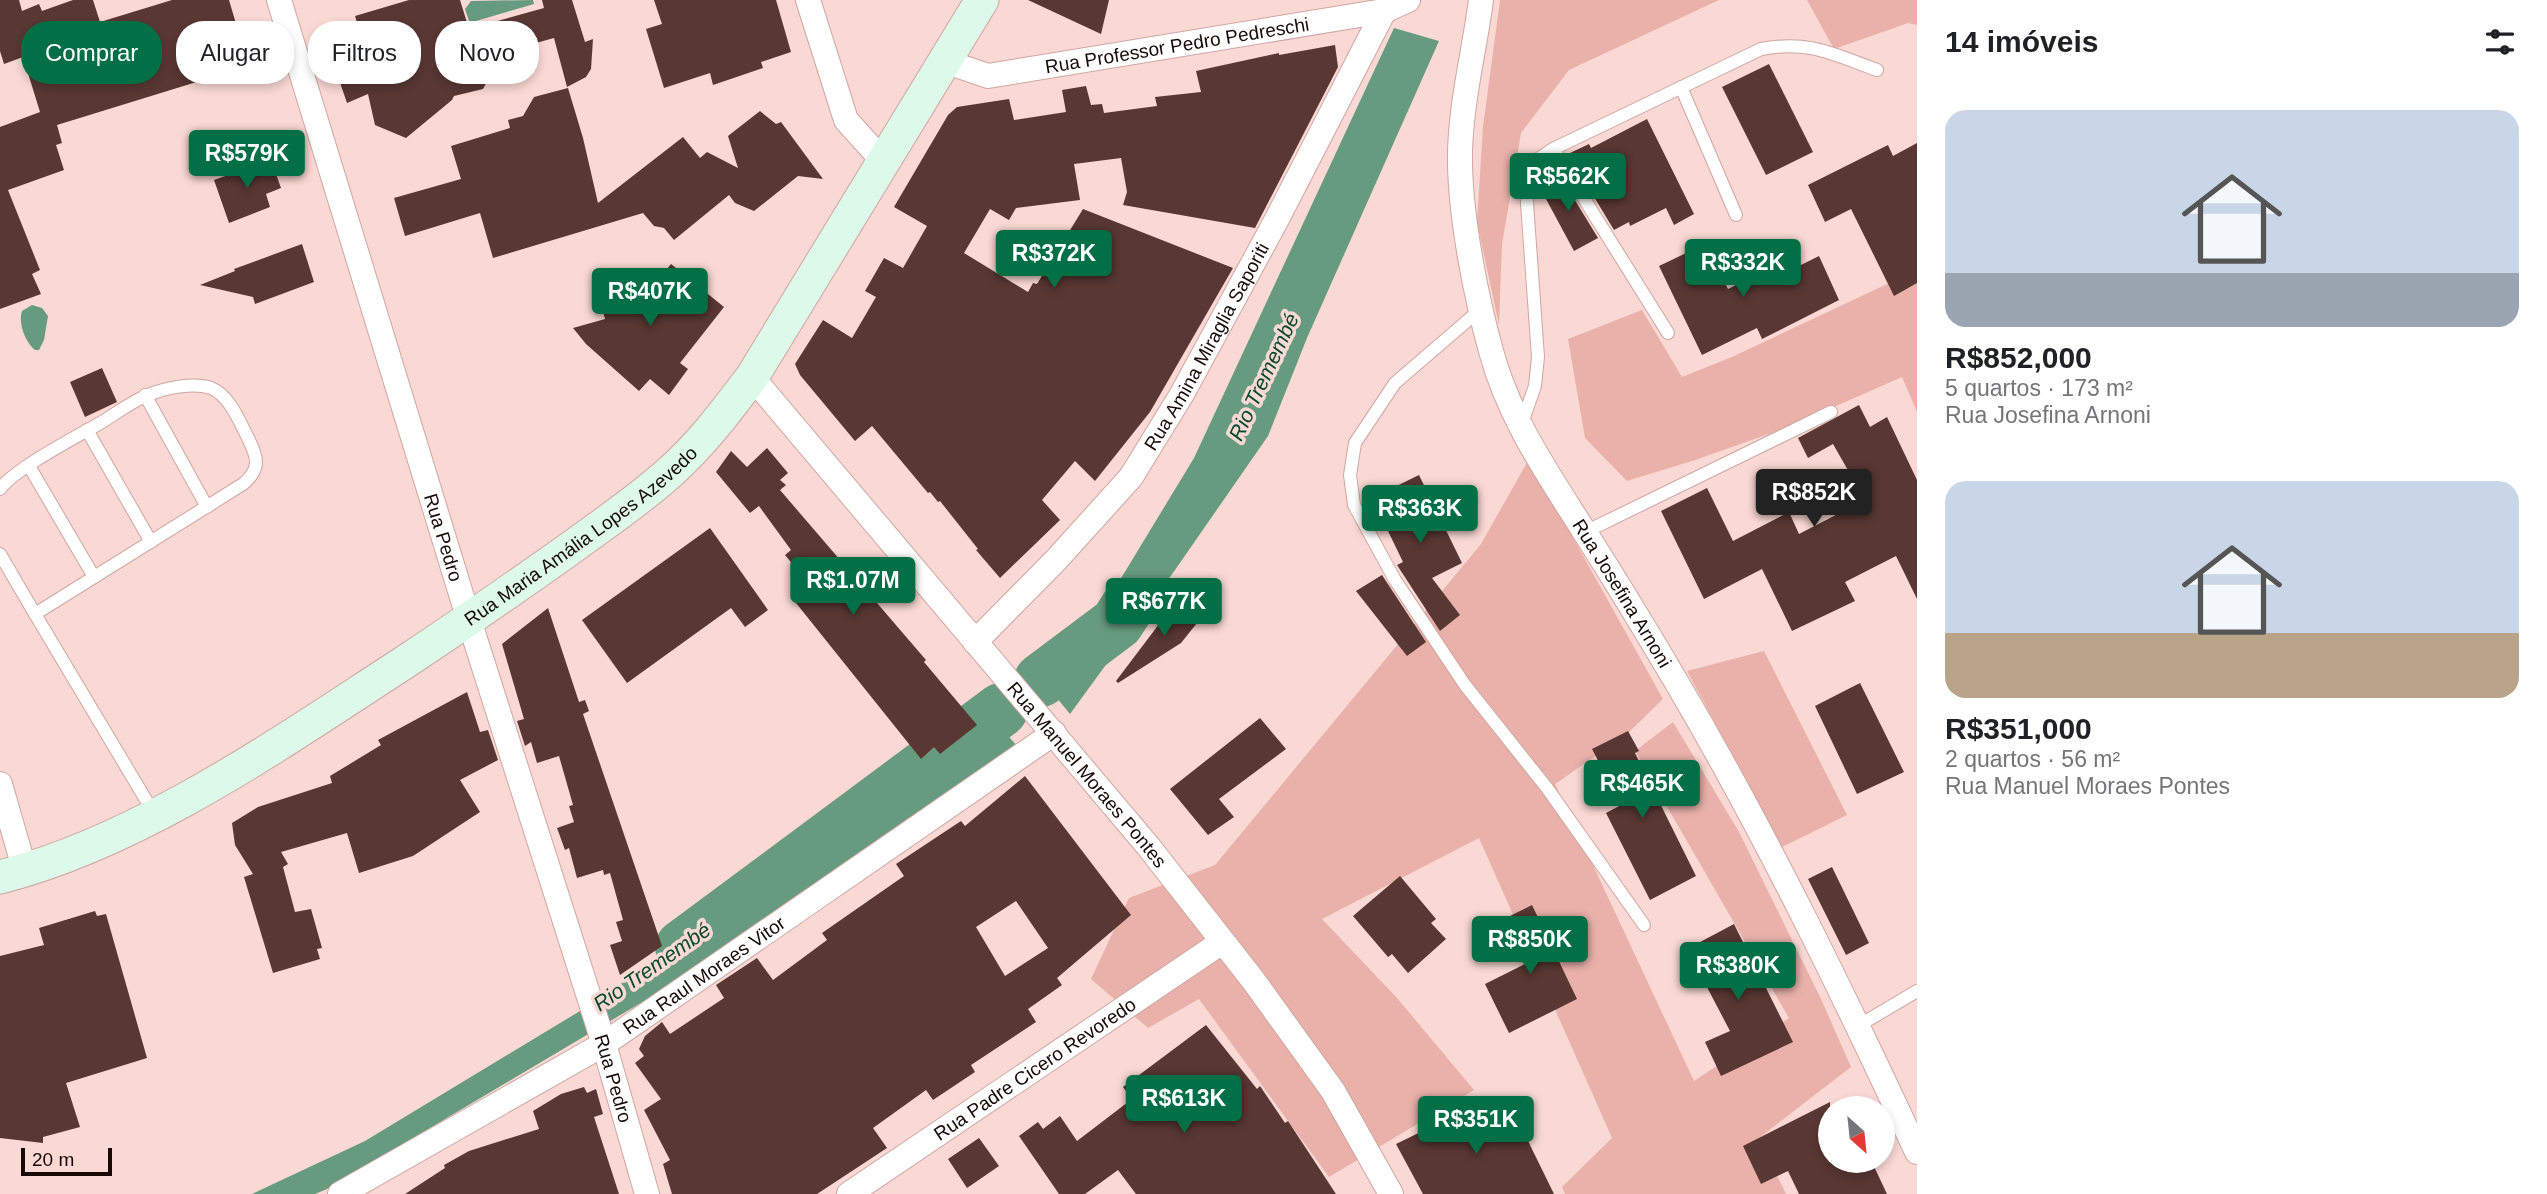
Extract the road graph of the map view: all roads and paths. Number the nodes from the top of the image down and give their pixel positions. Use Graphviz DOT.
graph roads {
  1 [pos="279,0"];
  2 [pos="808,0"];
  3 [pos="982,0"];
  4 [pos="1408,0"];
  5 [pos="1481,0"];
  6 [pos="1384,11"];
  7 [pos="944,61"];
  8 [pos="1877,71"];
  9 [pos="1681,88"];
  10 [pos="1553,149"];
  11 [pos="883,162"];
  12 [pos="1736,215"];
  13 [pos="1480,309"];
  14 [pos="1668,333"];
  15 [pos="752,377"];
  16 [pos="145,396"];
  17 [pos="1831,412"];
  18 [pos="1521,427"];
  19 [pos="88,430"];
  20 [pos="29,466"];
  21 [pos="0,489"];
  22 [pos="207,507"];
  23 [pos="1585,532"];
  24 [pos="151,542"];
  25 [pos="0,554"];
  26 [pos="94,577"];
  27 [pos="35,614"];
  28 [pos="469,620"];
  29 [pos="975,642"];
  30 [pos="1054,733"];
  31 [pos="0,784"];
  32 [pos="155,816"];
  33 [pos="13,874"];
  34 [pos="1644,925"];
  35 [pos="1222,942"];
  36 [pos="1917,991"];
  37 [pos="1858,1026"];
  38 [pos="602,1039"];
  39 [pos="1917,1152"];
  40 [pos="340,1194"];
  41 [pos="647,1194"];
  42 [pos="849,1194"];
  43 [pos="1391,1194"];
  1 -- 28 [label="street, Rua Pedro"];
  2 -- 11 [label="street"];
  3 -- 7 [label="main road, Rua Maria Amália Lopes Azevedo"];
  4 -- 6 [label="street, Rua Professor Pedro Pedreschi"];
  5 -- 13 [label="street, Rua Josefina Arnoni"];
  6 -- 7 [label="street, Rua Professor Pedro Pedreschi"];
  6 -- 29 [label="street, Rua Amina Miraglia Saporiti"];
  7 -- 11 [label="main road, Rua Maria Amália Lopes Azevedo"];
  8 -- 9 [label="lane"];
  9 -- 10 [label="lane"];
  9 -- 12 [label="lane"];
  10 -- 14 [label="lane"];
  10 -- 18 [label="lane"];
  11 -- 15 [label="main road, Rua Maria Amália Lopes Azevedo"];
  13 -- 18 [label="street, Rua Josefina Arnoni"];
  13 -- 34 [label="lane"];
  15 -- 28 [label="main road, Rua Maria Amália Lopes Azevedo"];
  15 -- 29 [label="street, Rua Manuel Moraes Pontes"];
  16 -- 19 [label="lane"];
  16 -- 22 [label="lane"];
  16 -- 22 [label="lane"];
  17 -- 23 [label="lane"];
  18 -- 23 [label="street, Rua Josefina Arnoni"];
  19 -- 20 [label="lane"];
  19 -- 24 [label="lane"];
  20 -- 21 [label="lane"];
  20 -- 26 [label="lane"];
  22 -- 24 [label="lane"];
  23 -- 37 [label="street, Rua Josefina Arnoni"];
  24 -- 26 [label="lane"];
  25 -- 27 [label="lane"];
  26 -- 27 [label="lane"];
  27 -- 32 [label="lane"];
  28 -- 32 [label="main road, Rua Maria Amália Lopes Azevedo"];
  28 -- 38 [label="street, Rua Pedro"];
  29 -- 30 [label="street, Rua Manuel Moraes Pontes"];
  30 -- 35 [label="street, Rua Manuel Moraes Pontes"];
  30 -- 38 [label="street, Rua Raul Moraes Vitor"];
  31 -- 33 [label="street"];
  32 -- 33 [label="main road, Rua Maria Amália Lopes Azevedo"];
  35 -- 42 [label="street, Rua Padre Cicero Revoredo"];
  35 -- 43 [label="street, Rua Manuel Moraes Pontes"];
  36 -- 37 [label="lane"];
  37 -- 39 [label="street, Rua Josefina Arnoni"];
  38 -- 40 [label="street, Rua Raul Moraes Vitor"];
  38 -- 41 [label="street, Rua Pedro"];
}
